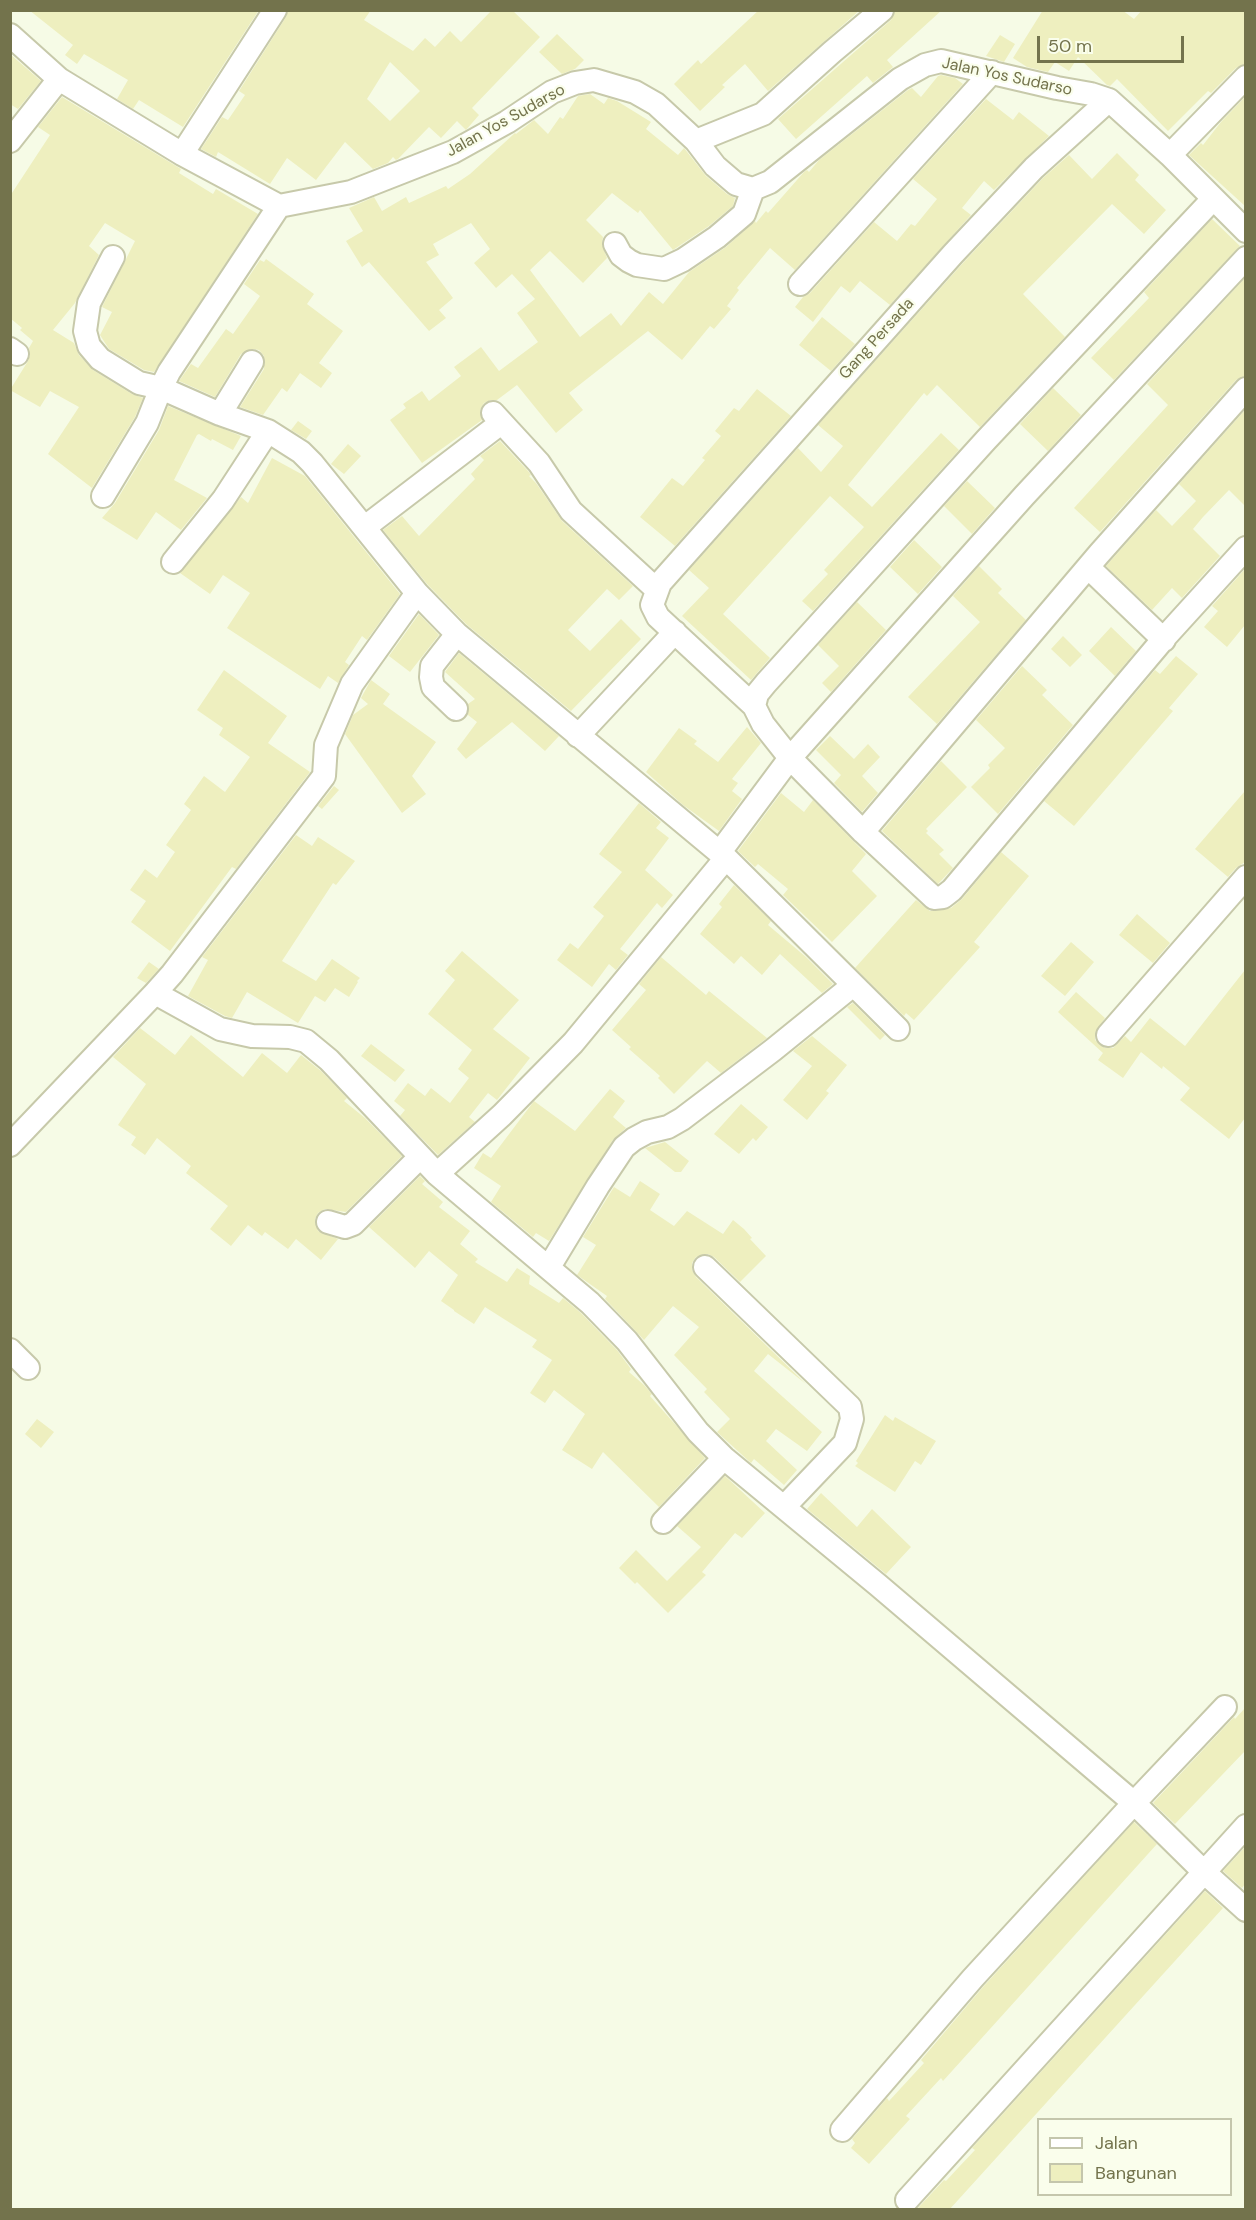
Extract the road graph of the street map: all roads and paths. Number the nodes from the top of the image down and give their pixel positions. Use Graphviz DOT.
graph roads {
  1 [pos="275,10"];
  2 [pos="882,10"];
  3 [pos="10,35"];
  4 [pos="992,72"];
  5 [pos="1245,77"];
  6 [pos="59,79"];
  7 [pos="1109,100"];
  8 [pos="10,141"];
  9 [pos="696,141"];
  10 [pos="182,154"];
  11 [pos="1170,155"];
  12 [pos="753,189"];
  13 [pos="1213,199"];
  14 [pos="279,206"];
  15 [pos="1245,231"];
  16 [pos="615,244"];
  17 [pos="113,257"];
  18 [pos="1245,258"];
  19 [pos="800,284"];
  20 [pos="252,362"];
  21 [pos="161,388"];
  22 [pos="1245,389"];
  23 [pos="220,414"];
  24 [pos="268,431"];
  25 [pos="103,496"];
  26 [pos="365,527"];
  27 [pos="1245,548"];
  28 [pos="1093,561"];
  29 [pos="173,562"];
  30 [pos="657,590"];
  31 [pos="417,593"];
  32 [pos="675,632"];
  33 [pos="457,634"];
  34 [pos="1169,634"];
  35 [pos="754,706"];
  36 [pos="456,709"];
  37 [pos="578,736"];
  38 [pos="790,758"];
  39 [pos="863,832"];
  40 [pos="723,855"];
  41 [pos="1245,877"];
  42 [pos="852,986"];
  43 [pos="155,993"];
  44 [pos="898,1029"];
  45 [pos="1108,1035"];
  46 [pos="10,1145"];
  47 [pos="420,1157"];
  48 [pos="438,1174"];
  49 [pos="328,1222"];
  50 [pos="549,1267"];
  51 [pos="705,1267"];
  52 [pos="10,1350"];
  53 [pos="28,1368"];
  54 [pos="724,1458"];
  55 [pos="784,1507"];
  56 [pos="663,1522"];
  57 [pos="1225,1707"];
  58 [pos="1134,1803"];
  59 [pos="1245,1826"];
  60 [pos="1204,1872"];
  61 [pos="1245,1910"];
  62 [pos="843,2130"];
  63 [pos="907,2200"];
  1 -- 10 [label="street"];
  2 -- 9 [label="street"];
  3 -- 6 [label="street"];
  4 -- 7 [label="street, Jalan Yos Sudarso"];
  4 -- 12 [label="street, Jalan Yos Sudarso"];
  4 -- 19 [label="street"];
  5 -- 11 [label="street"];
  6 -- 8 [label="street"];
  6 -- 10 [label="street"];
  7 -- 11 [label="street, Jalan Yos Sudarso"];
  7 -- 30 [label="street, Gang Persada"];
  9 -- 12 [label="street, Jalan Yos Sudarso"];
  9 -- 14 [label="street, Jalan Yos Sudarso"];
  10 -- 14 [label="street"];
  11 -- 13 [label="street, Jalan Yos Sudarso"];
  12 -- 16 [label="street"];
  13 -- 15 [label="street, Jalan Yos Sudarso"];
  13 -- 35 [label="street"];
  14 -- 21 [label="street"];
  17 -- 21 [label="street"];
  18 -- 38 [label="street"];
  20 -- 23 [label="street"];
  21 -- 23 [label="street"];
  21 -- 25 [label="street"];
  22 -- 28 [label="street"];
  23 -- 24 [label="street"];
  24 -- 26 [label="street"];
  24 -- 29 [label="street"];
  26 -- 30 [label="street"];
  26 -- 31 [label="street"];
  27 -- 34 [label="street"];
  28 -- 34 [label="street"];
  28 -- 39 [label="street"];
  30 -- 32 [label="street"];
  31 -- 33 [label="street"];
  31 -- 43 [label="street"];
  32 -- 35 [label="street"];
  32 -- 37 [label="street"];
  33 -- 36 [label="street"];
  33 -- 37 [label="street"];
  34 -- 39 [label="street"];
  35 -- 38 [label="street"];
  37 -- 40 [label="street"];
  38 -- 39 [label="street"];
  38 -- 40 [label="street"];
  40 -- 42 [label="street"];
  40 -- 48 [label="street"];
  41 -- 45 [label="street"];
  42 -- 44 [label="street"];
  42 -- 50 [label="street"];
  43 -- 46 [label="street"];
  43 -- 47 [label="street"];
  47 -- 48 [label="street"];
  47 -- 49 [label="street"];
  48 -- 50 [label="street"];
  50 -- 54 [label="street"];
  51 -- 55 [label="street"];
  52 -- 53 [label="street"];
  54 -- 55 [label="street"];
  54 -- 56 [label="street"];
  55 -- 58 [label="street"];
  57 -- 58 [label="street"];
  58 -- 60 [label="street"];
  58 -- 62 [label="street"];
  59 -- 60 [label="street"];
  60 -- 61 [label="street"];
  60 -- 63 [label="street"];
}
